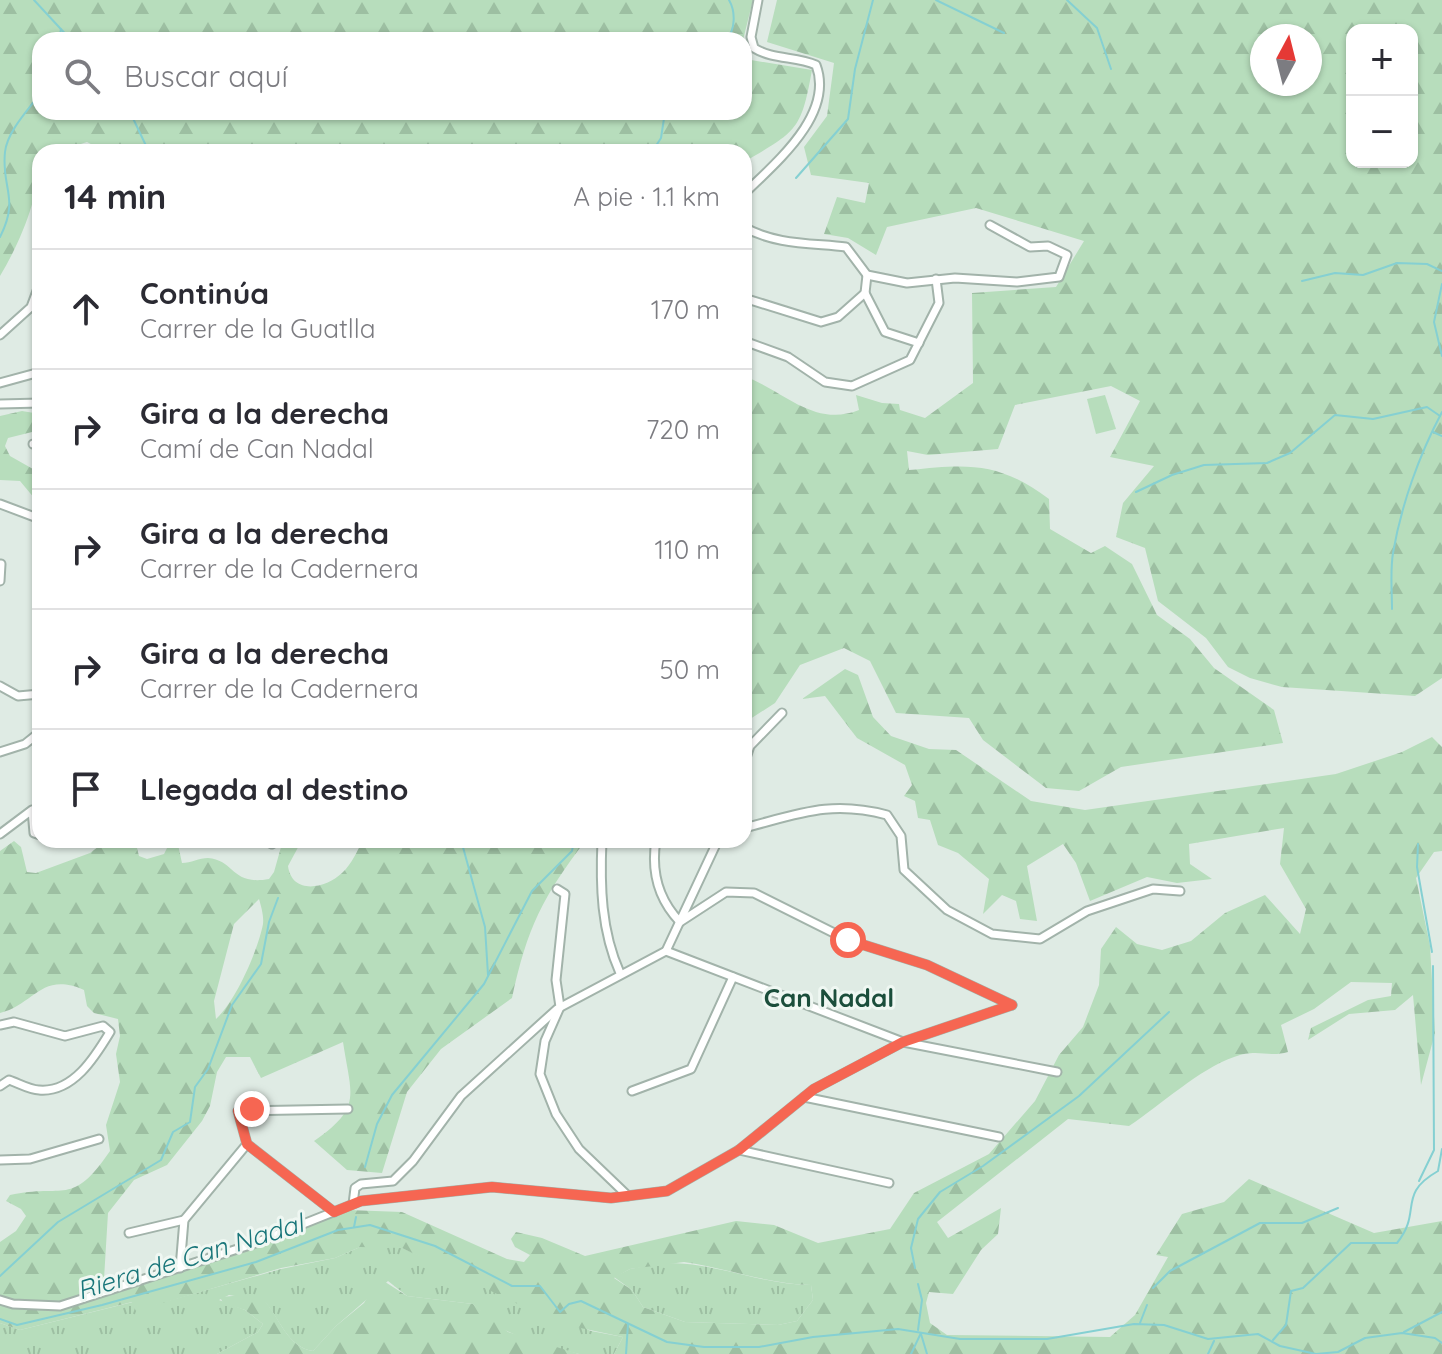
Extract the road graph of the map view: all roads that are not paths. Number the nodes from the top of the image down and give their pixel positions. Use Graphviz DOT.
graph roads {
  1 [pos="758,0"];
  2 [pos="752,32"];
  3 [pos="752,41"];
  4 [pos="752,186"];
  5 [pos="990,225"];
  6 [pos="752,231"];
  7 [pos="867,275"];
  8 [pos="936,279"];
  9 [pos="865,293"];
  10 [pos="752,300"];
  11 [pos="32,305"];
  12 [pos="0,335"];
  13 [pos="919,343"];
  14 [pos="752,344"];
  15 [pos="32,374"];
  16 [pos="0,383"];
  17 [pos="32,403"];
  18 [pos="0,404"];
  19 [pos="0,504"];
  20 [pos="32,516"];
  21 [pos="1,564"];
  22 [pos="0,581"];
  23 [pos="0,686"];
  24 [pos="32,695"];
  25 [pos="782,713"];
  26 [pos="32,738"];
  27 [pos="752,744"];
  28 [pos="0,752"];
  29 [pos="32,810"];
  30 [pos="752,826"];
  31 [pos="0,834"];
  32 [pos="602,848"];
  33 [pos="655,848"];
  34 [pos="714,848"];
  35 [pos="557,889"];
  36 [pos="1180,891"];
  37 [pos="680,922"];
  38 [pos="666,951"];
  39 [pos="620,973"];
  40 [pos="733,977"];
  41 [pos="560,1007"];
  42 [pos="0,1025"];
  43 [pos="903,1042"];
  44 [pos="1057,1072"];
  45 [pos="0,1086"];
  46 [pos="632,1091"];
  47 [pos="804,1097"];
  48 [pos="348,1109"];
  49 [pos="999,1137"];
  50 [pos="99,1139"];
  51 [pos="247,1144"];
  52 [pos="739,1150"];
  53 [pos="0,1160"];
  54 [pos="889,1183"];
  55 [pos="628,1196"];
  56 [pos="353,1204"];
  57 [pos="334,1212"];
  58 [pos="184,1220"];
  59 [pos="129,1233"];
  60 [pos="180,1268"];
  61 [pos="0,1300"];
  1 -- 2 [label="street"];
  3 -- 4 [label="street"];
  5 -- 8 [label="street"];
  6 -- 7 [label="street"];
  7 -- 8 [label="street"];
  7 -- 9 [label="street"];
  8 -- 13 [label="street"];
  9 -- 10 [label="street"];
  9 -- 13 [label="street"];
  11 -- 12 [label="street"];
  13 -- 14 [label="street"];
  15 -- 16 [label="street"];
  17 -- 18 [label="street"];
  19 -- 20 [label="street"];
  21 -- 22 [label="street"];
  23 -- 24 [label="street"];
  25 -- 27 [label="street"];
  26 -- 28 [label="street"];
  29 -- 31 [label="street"];
  30 -- 36 [label="street"];
  32 -- 39 [label="street"];
  33 -- 37 [label="street"];
  34 -- 37 [label="street"];
  35 -- 41 [label="street"];
  37 -- 38 [label="street"];
  37 -- 43 [label="street"];
  38 -- 39 [label="street"];
  38 -- 40 [label="street"];
  39 -- 41 [label="street"];
  40 -- 43 [label="street"];
  40 -- 46 [label="street"];
  41 -- 55 [label="street"];
  41 -- 56 [label="street"];
  42 -- 45 [label="street"];
  43 -- 44 [label="street"];
  43 -- 47 [label="street"];
  47 -- 49 [label="street"];
  47 -- 52 [label="street"];
  48 -- 51 [label="street"];
  50 -- 53 [label="street"];
  51 -- 57 [label="street"];
  51 -- 58 [label="street"];
  52 -- 54 [label="street"];
  52 -- 55 [label="street"];
  55 -- 56 [label="street"];
  56 -- 57 [label="street"];
  57 -- 60 [label="street"];
  58 -- 59 [label="street"];
  58 -- 60 [label="street"];
  60 -- 61 [label="street"];
}
